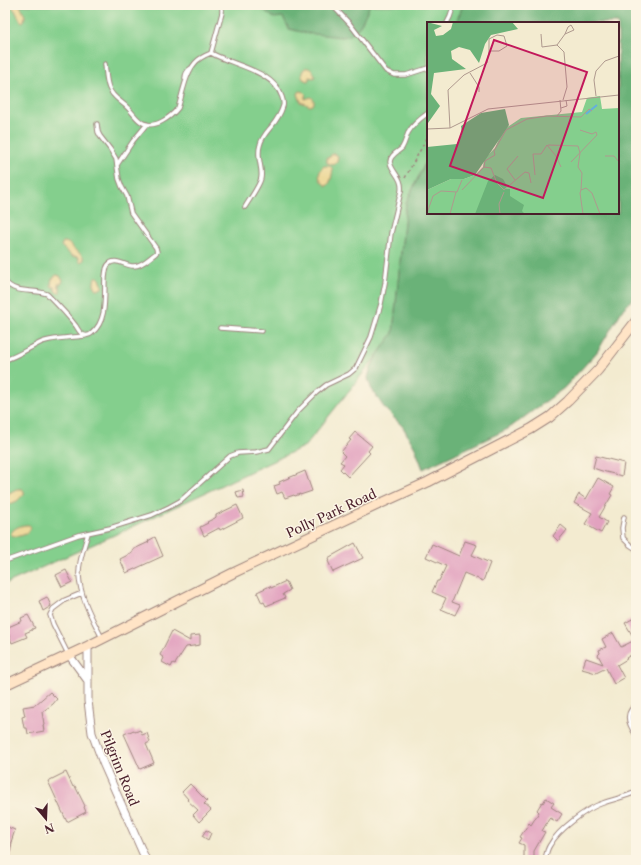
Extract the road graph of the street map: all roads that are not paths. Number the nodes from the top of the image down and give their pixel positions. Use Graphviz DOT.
graph roads {
  1 [pos="222,5"];
  2 [pos="332,5"];
  3 [pos="454,5"];
  4 [pos="448,22"];
  5 [pos="211,53"];
  6 [pos="105,64"];
  7 [pos="427,68"];
  8 [pos="427,114"];
  9 [pos="98,124"];
  10 [pos="147,124"];
  11 [pos="117,165"];
  12 [pos="245,207"];
  13 [pos="5,281"];
  14 [pos="636,321"];
  15 [pos="220,328"];
  16 [pos="262,331"];
  17 [pos="86,336"];
  18 [pos="5,360"];
  19 [pos="624,517"];
  20 [pos="88,533"];
  21 [pos="636,549"];
  22 [pos="5,561"];
  23 [pos="82,593"];
  24 [pos="103,639"];
  25 [pos="88,646"];
  26 [pos="69,655"];
  27 [pos="88,681"];
  28 [pos="5,685"];
  29 [pos="636,706"];
  30 [pos="636,735"];
  31 [pos="636,792"];
  32 [pos="146,860"];
  33 [pos="545,860"];
  1 -- 5 [label="lane"];
  2 -- 7 [label="lane"];
  3 -- 4 [label="lane"];
  5 -- 10 [label="lane"];
  5 -- 12 [label="lane"];
  6 -- 10 [label="lane"];
  8 -- 20 [label="lane"];
  9 -- 11 [label="lane"];
  10 -- 11 [label="lane"];
  11 -- 17 [label="lane"];
  13 -- 17 [label="lane"];
  14 -- 24 [label="street, Polly Park Road"];
  15 -- 16 [label="lane"];
  17 -- 18 [label="lane"];
  19 -- 21 [label="lane"];
  20 -- 22 [label="lane"];
  20 -- 23 [label="lane"];
  23 -- 24 [label="lane"];
  23 -- 26 [label="lane"];
  24 -- 25 [label="street, Polly Park Road"];
  25 -- 26 [label="street, Polly Park Road"];
  25 -- 27 [label="street, Pilgrim Road"];
  26 -- 27 [label="street"];
  26 -- 28 [label="street, Polly Park Road"];
  27 -- 32 [label="street, Pilgrim Road"];
  29 -- 30 [label="lane"];
  31 -- 33 [label="lane"];
}
